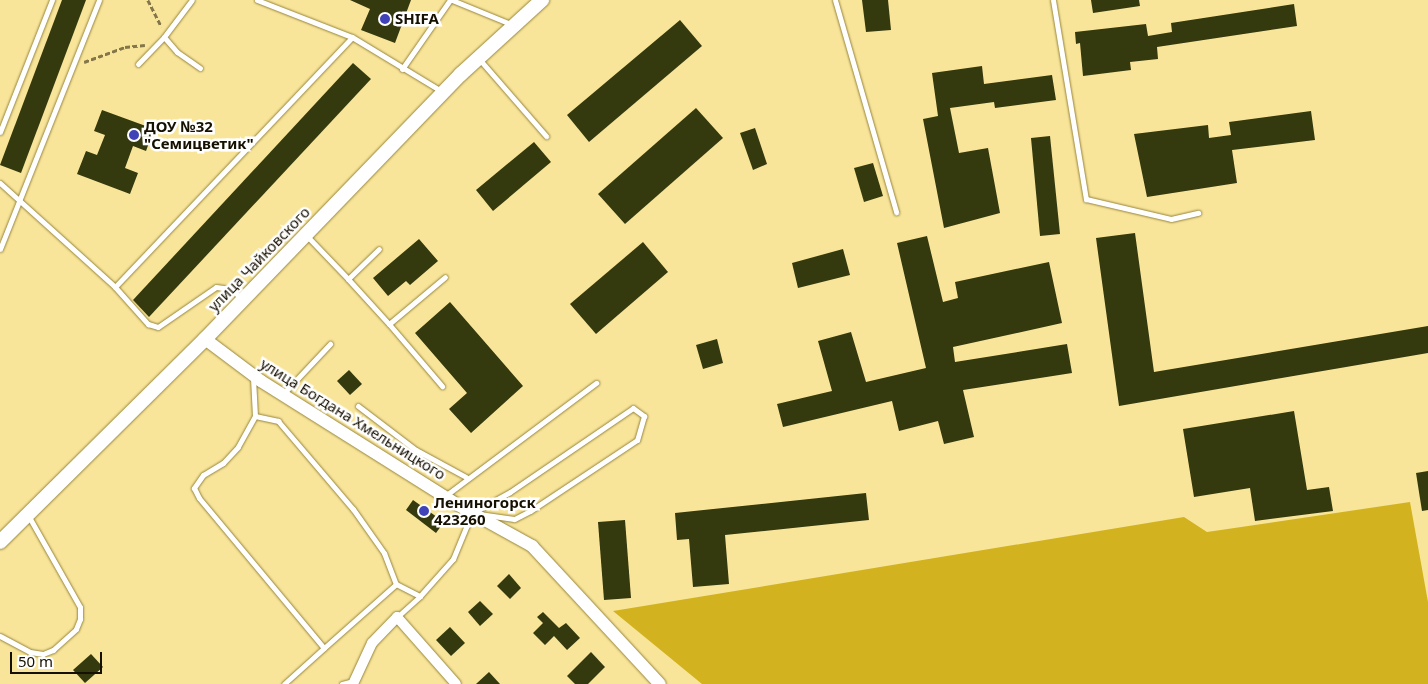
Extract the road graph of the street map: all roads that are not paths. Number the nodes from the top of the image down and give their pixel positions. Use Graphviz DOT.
graph roads {
  1 [pos="52,0"];
  2 [pos="99,0"];
  3 [pos="192,0"];
  4 [pos="256,0"];
  5 [pos="451,0"];
  6 [pos="835,0"];
  7 [pos="1053,0"];
  8 [pos="536,2"];
  9 [pos="513,25"];
  10 [pos="165,36"];
  11 [pos="352,38"];
  12 [pos="478,58"];
  13 [pos="138,64"];
  14 [pos="200,68"];
  15 [pos="402,69"];
  16 [pos="443,92"];
  17 [pos="0,132"];
  18 [pos="546,136"];
  19 [pos="0,183"];
  20 [pos="19,201"];
  21 [pos="896,212"];
  22 [pos="1198,213"];
  23 [pos="306,235"];
  24 [pos="0,249"];
  25 [pos="379,249"];
  26 [pos="445,277"];
  27 [pos="348,279"];
  28 [pos="115,287"];
  29 [pos="242,300"];
  30 [pos="389,324"];
  31 [pos="205,339"];
  32 [pos="330,344"];
  33 [pos="253,375"];
  34 [pos="596,383"];
  35 [pos="442,386"];
  36 [pos="282,394"];
  37 [pos="358,406"];
  38 [pos="255,416"];
  39 [pos="466,477"];
  40 [pos="444,496"];
  41 [pos="472,513"];
  42 [pos="28,514"];
  43 [pos="0,542"];
  44 [pos="396,584"];
  45 [pos="420,596"];
  46 [pos="397,617"];
  47 [pos="0,636"];
  48 [pos="324,648"];
  49 [pos="353,682"];
  50 [pos="284,684"];
  51 [pos="342,684"];
  52 [pos="456,684"];
  53 [pos="660,684"];
  1 -- 17 [label="lane"];
  2 -- 20 [label="lane"];
  3 -- 10 [label="lane"];
  4 -- 11 [label="lane"];
  5 -- 9 [label="lane"];
  5 -- 15 [label="lane"];
  6 -- 21 [label="lane"];
  7 -- 22 [label="lane"];
  8 -- 9 [label="main road, улица Чайковского"];
  9 -- 12 [label="main road, улица Чайковского"];
  10 -- 13 [label="lane"];
  10 -- 14 [label="lane"];
  11 -- 15 [label="lane"];
  11 -- 28 [label="lane"];
  12 -- 16 [label="main road, улица Чайковского"];
  12 -- 18 [label="lane"];
  15 -- 16 [label="lane"];
  16 -- 23 [label="main road, улица Чайковского"];
  19 -- 20 [label="lane"];
  20 -- 24 [label="lane"];
  20 -- 28 [label="lane"];
  23 -- 27 [label="lane"];
  23 -- 29 [label="main road, улица Чайковского"];
  25 -- 27 [label="lane"];
  26 -- 30 [label="lane"];
  27 -- 30 [label="lane"];
  28 -- 29 [label="lane"];
  29 -- 31 [label="main road, улица Чайковского"];
  30 -- 35 [label="lane"];
  31 -- 33 [label="street, улица Богдана Хмельницкого"];
  31 -- 42 [label="main road, улица Чайковского"];
  32 -- 36 [label="lane"];
  33 -- 36 [label="street, улица Богдана Хмельницкого"];
  33 -- 38 [label="lane"];
  34 -- 39 [label="lane"];
  36 -- 40 [label="street, улица Богдана Хмельницкого"];
  37 -- 39 [label="lane"];
  38 -- 44 [label="lane"];
  38 -- 48 [label="lane"];
  39 -- 40 [label="lane"];
  40 -- 41 [label="street, улица Богдана Хмельницкого"];
  41 -- 41 [label="lane"];
  41 -- 45 [label="lane"];
  41 -- 53 [label="street, улица Богдана Хмельницкого"];
  42 -- 43 [label="main road, улица Чайковского"];
  42 -- 47 [label="lane"];
  44 -- 45 [label="lane"];
  44 -- 48 [label="lane"];
  45 -- 46 [label="lane"];
  46 -- 49 [label="street"];
  46 -- 52 [label="street"];
  48 -- 50 [label="lane"];
  49 -- 51 [label="lane"];
}
